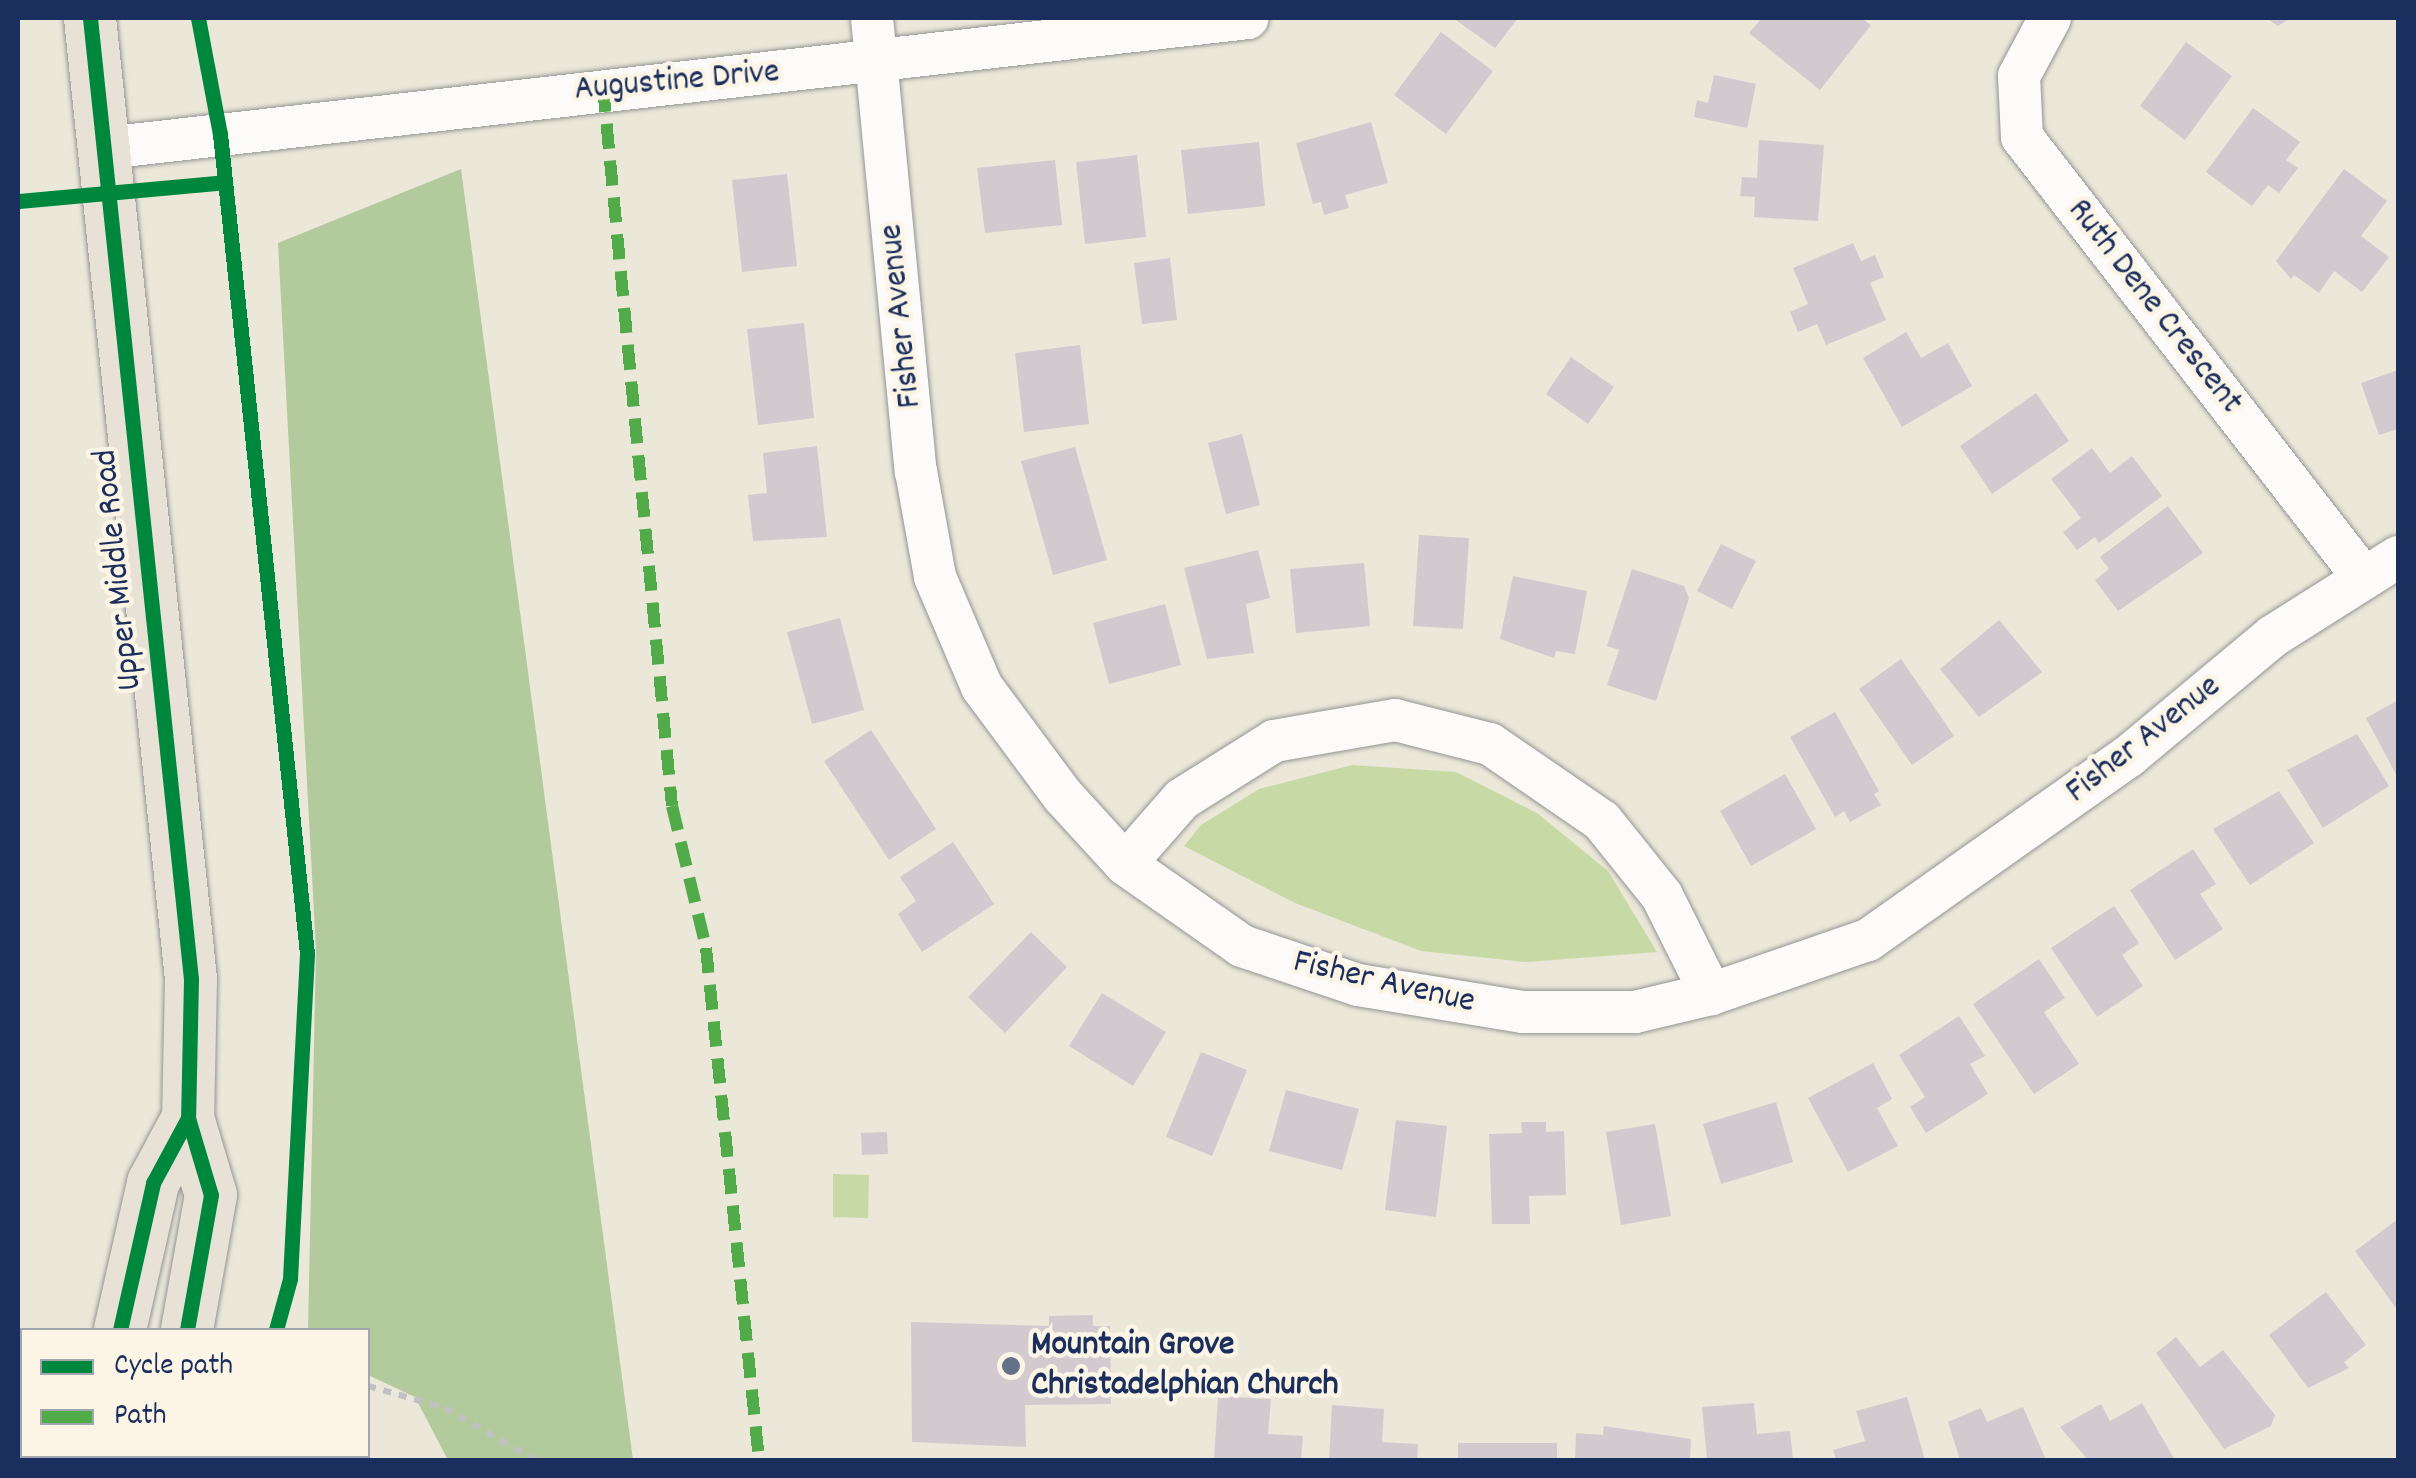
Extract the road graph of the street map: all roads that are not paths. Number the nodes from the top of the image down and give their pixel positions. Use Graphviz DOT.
graph roads {
  1 [pos="90,18"];
  2 [pos="872,18"];
  3 [pos="1248,18"];
  4 [pos="2050,18"];
  5 [pos="876,64"];
  6 [pos="106,148"];
  7 [pos="2381,567"];
  8 [pos="1125,864"];
  9 [pos="1711,994"];
  10 [pos="188,1118"];
  11 [pos="120,1328"];
  12 [pos="187,1328"];
  1 -- 6 [label="main road, Upper Middle Road"];
  2 -- 5 [label="street, Fisher Avenue"];
  3 -- 5 [label="street, Augustine Drive"];
  4 -- 7 [label="street, Ruth Dene Crescent"];
  5 -- 6 [label="street, Augustine Drive"];
  5 -- 8 [label="street, Fisher Avenue"];
  6 -- 10 [label="main road, Upper Middle Road"];
  7 -- 9 [label="street, Fisher Avenue"];
  8 -- 9 [label="street, Fisher Avenue"];
  8 -- 9 [label="street"];
  10 -- 11 [label="main road, Upper Middle Road"];
  10 -- 12 [label="main road, Upper Middle Road"];
}
